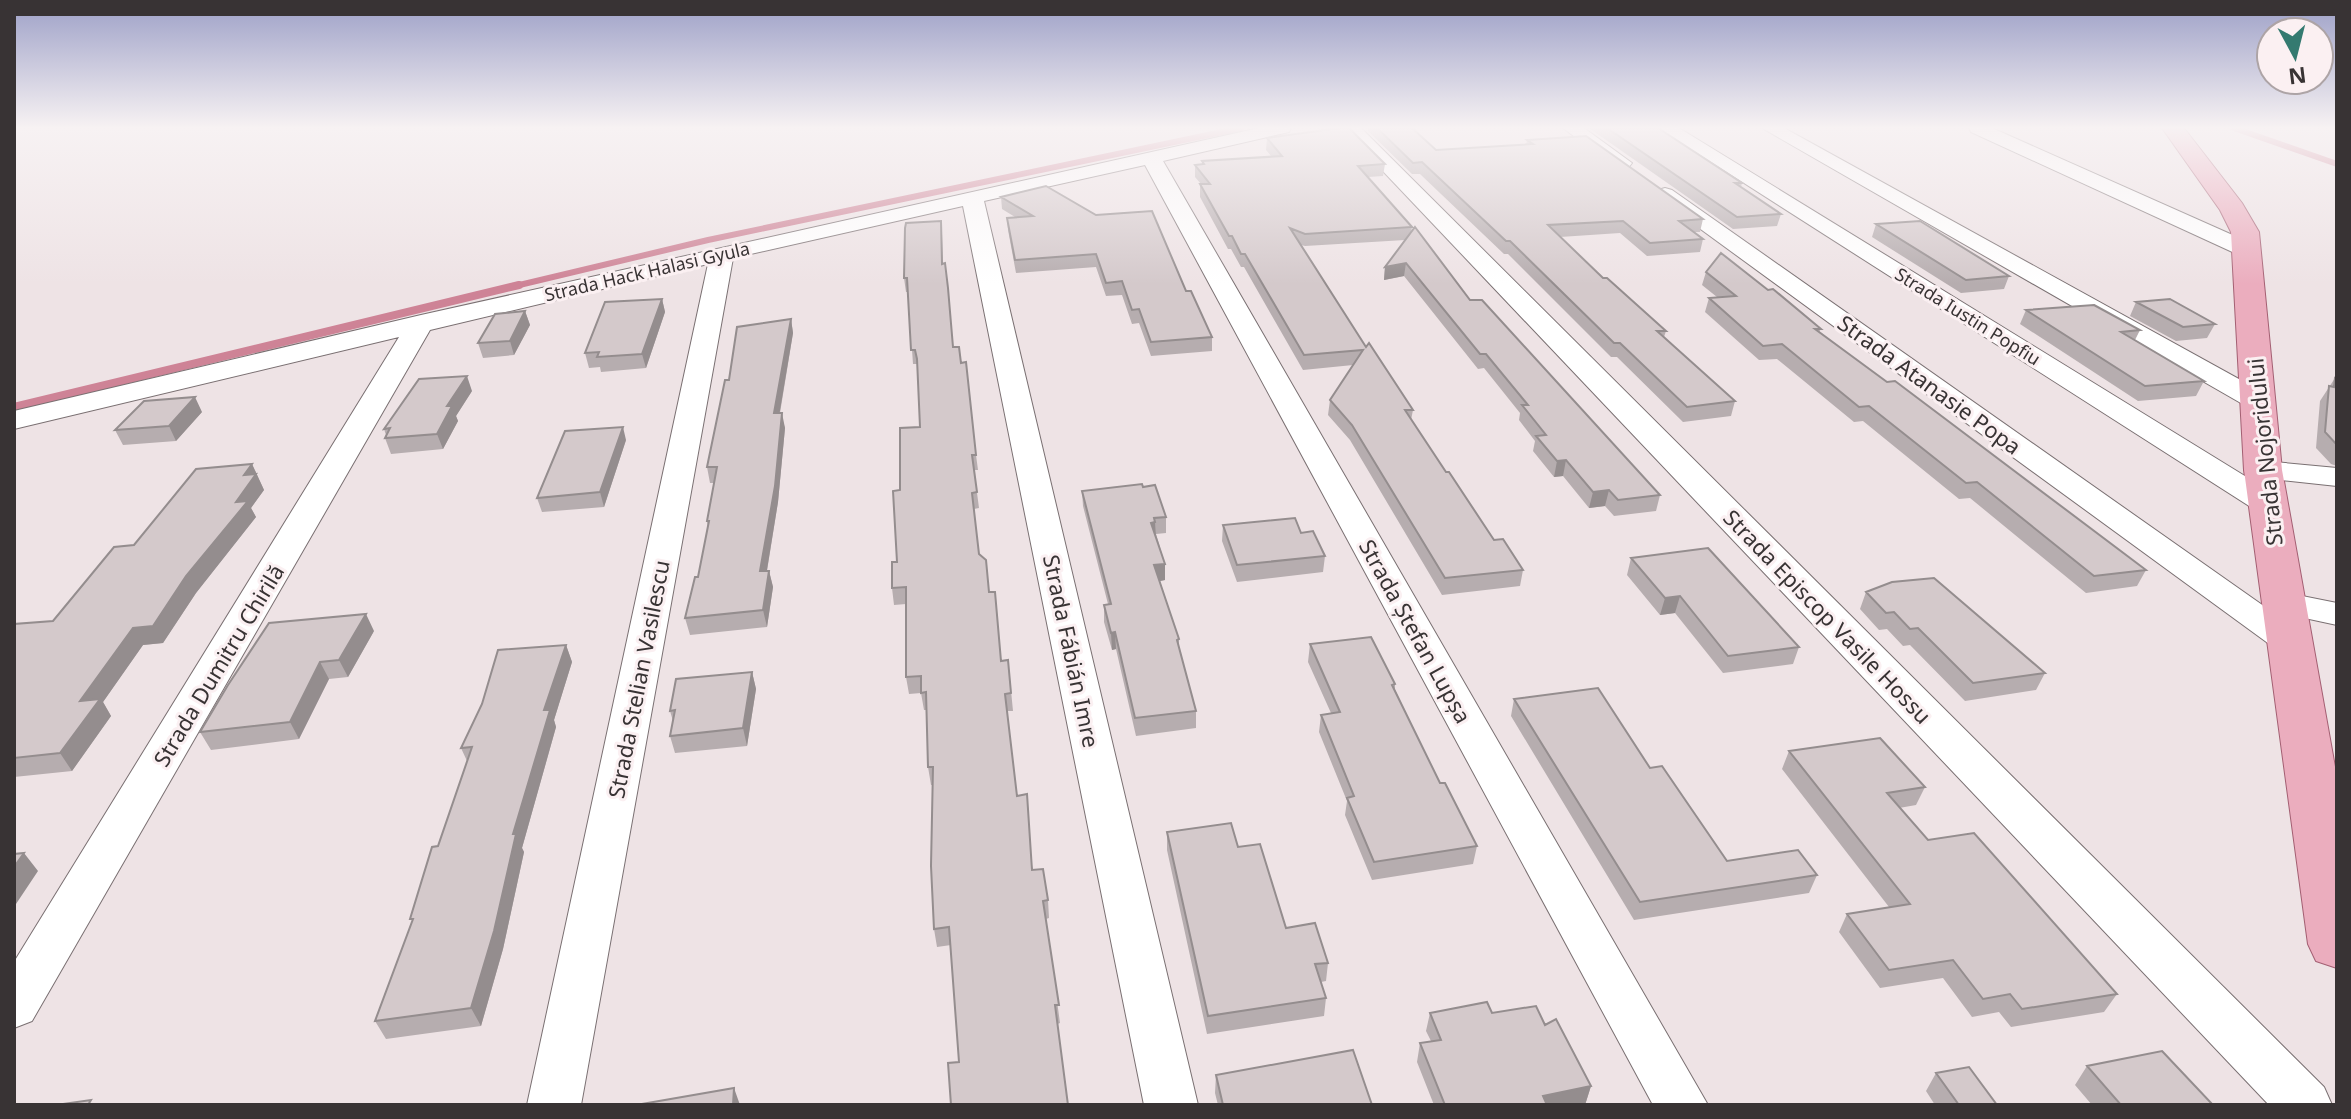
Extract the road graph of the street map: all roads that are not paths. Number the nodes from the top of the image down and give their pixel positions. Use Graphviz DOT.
graph roads {
  1 [pos="1047,180"];
  2 [pos="1164,180"];
  3 [pos="1402,180"];
  4 [pos="1647,180"];
  5 [pos="1754,180"];
  6 [pos="1864,180"];
  7 [pos="2093,180"];
  8 [pos="2212,180"];
  9 [pos="972,197"];
  10 [pos="2247,250"];
  11 [pos="722,254"];
  12 [pos="421,323"];
  13 [pos="2256,400"];
  14 [pos="19,422"];
  15 [pos="2337,477"];
  16 [pos="2266,487"];
  17 [pos="2337,614"];
  18 [pos="2285,622"];
  19 [pos="2336,939"];
  20 [pos="14,1006"];
  21 [pos="554,1105"];
  22 [pos="1171,1105"];
  23 [pos="1681,1105"];
  24 [pos="2305,1105"];
  1 -- 9 [label="street, Strada Hack Halasi Gyula"];
  2 -- 23 [label="street, Strada Ștefan Lupșa"];
  3 -- 24 [label="street, Strada Episcop Vasile Hossu"];
  4 -- 18 [label="street, Strada Atanasie Popa"];
  5 -- 16 [label="street, Strada Iustin Popfiu"];
  6 -- 13 [label="street"];
  7 -- 10 [label="street"];
  8 -- 10 [label="main road, Strada Nojoridului"];
  9 -- 11 [label="street, Strada Hack Halasi Gyula"];
  9 -- 22 [label="street, Strada Fábián Imre"];
  10 -- 13 [label="main road, Strada Nojoridului"];
  11 -- 12 [label="street, Strada Hack Halasi Gyula"];
  11 -- 21 [label="street, Strada Stelian Vasilescu"];
  12 -- 14 [label="street, Strada Hack Halasi Gyula"];
  12 -- 20 [label="street, Strada Dumitru Chirilă"];
  13 -- 16 [label="main road, Strada Nojoridului"];
  15 -- 16 [label="street"];
  16 -- 18 [label="main road, Strada Nojoridului"];
  17 -- 18 [label="street"];
  18 -- 19 [label="main road, Strada Nojoridului"];
}
